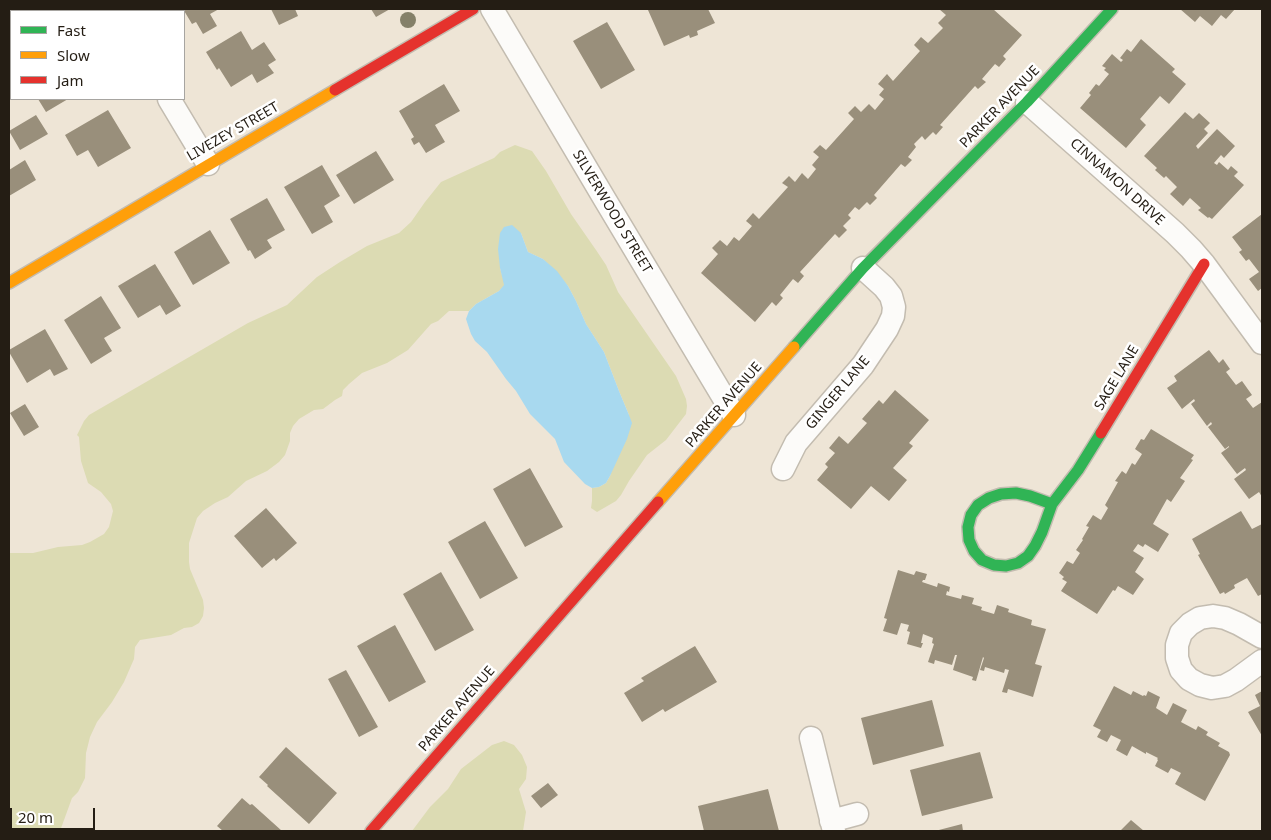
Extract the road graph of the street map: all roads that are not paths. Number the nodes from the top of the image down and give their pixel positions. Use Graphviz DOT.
graph roads {
  1 [pos="473,9"];
  2 [pos="492,9"];
  3 [pos="1112,9"];
  4 [pos="170,100"];
  5 [pos="1027,102"];
  6 [pos="208,164"];
  7 [pos="1204,264"];
  8 [pos="863,268"];
  9 [pos="9,283"];
  10 [pos="1262,343"];
  11 [pos="734,415"];
  12 [pos="783,469"];
  13 [pos="1052,504"];
  14 [pos="1262,637"];
  15 [pos="1262,661"];
  16 [pos="811,738"];
  17 [pos="857,814"];
  18 [pos="833,826"];
  19 [pos="371,831"];
  1 -- 6 [label="street, LIVEZEY STREET"];
  2 -- 11 [label="street, SILVERWOOD STREET"];
  3 -- 5 [label="street, PARKER AVENUE"];
  4 -- 6 [label="street"];
  5 -- 7 [label="street, CINNAMON DRIVE"];
  5 -- 8 [label="street, PARKER AVENUE"];
  6 -- 9 [label="street, LIVEZEY STREET"];
  7 -- 10 [label="street, CINNAMON DRIVE"];
  7 -- 13 [label="street, SAGE LANE"];
  8 -- 11 [label="street, PARKER AVENUE"];
  8 -- 12 [label="street, GINGER LANE"];
  11 -- 19 [label="street, PARKER AVENUE"];
  13 -- 13 [label="street, SAGE LANE"];
  14 -- 15 [label="street"];
  16 -- 18 [label="street"];
  17 -- 18 [label="street"];
}
